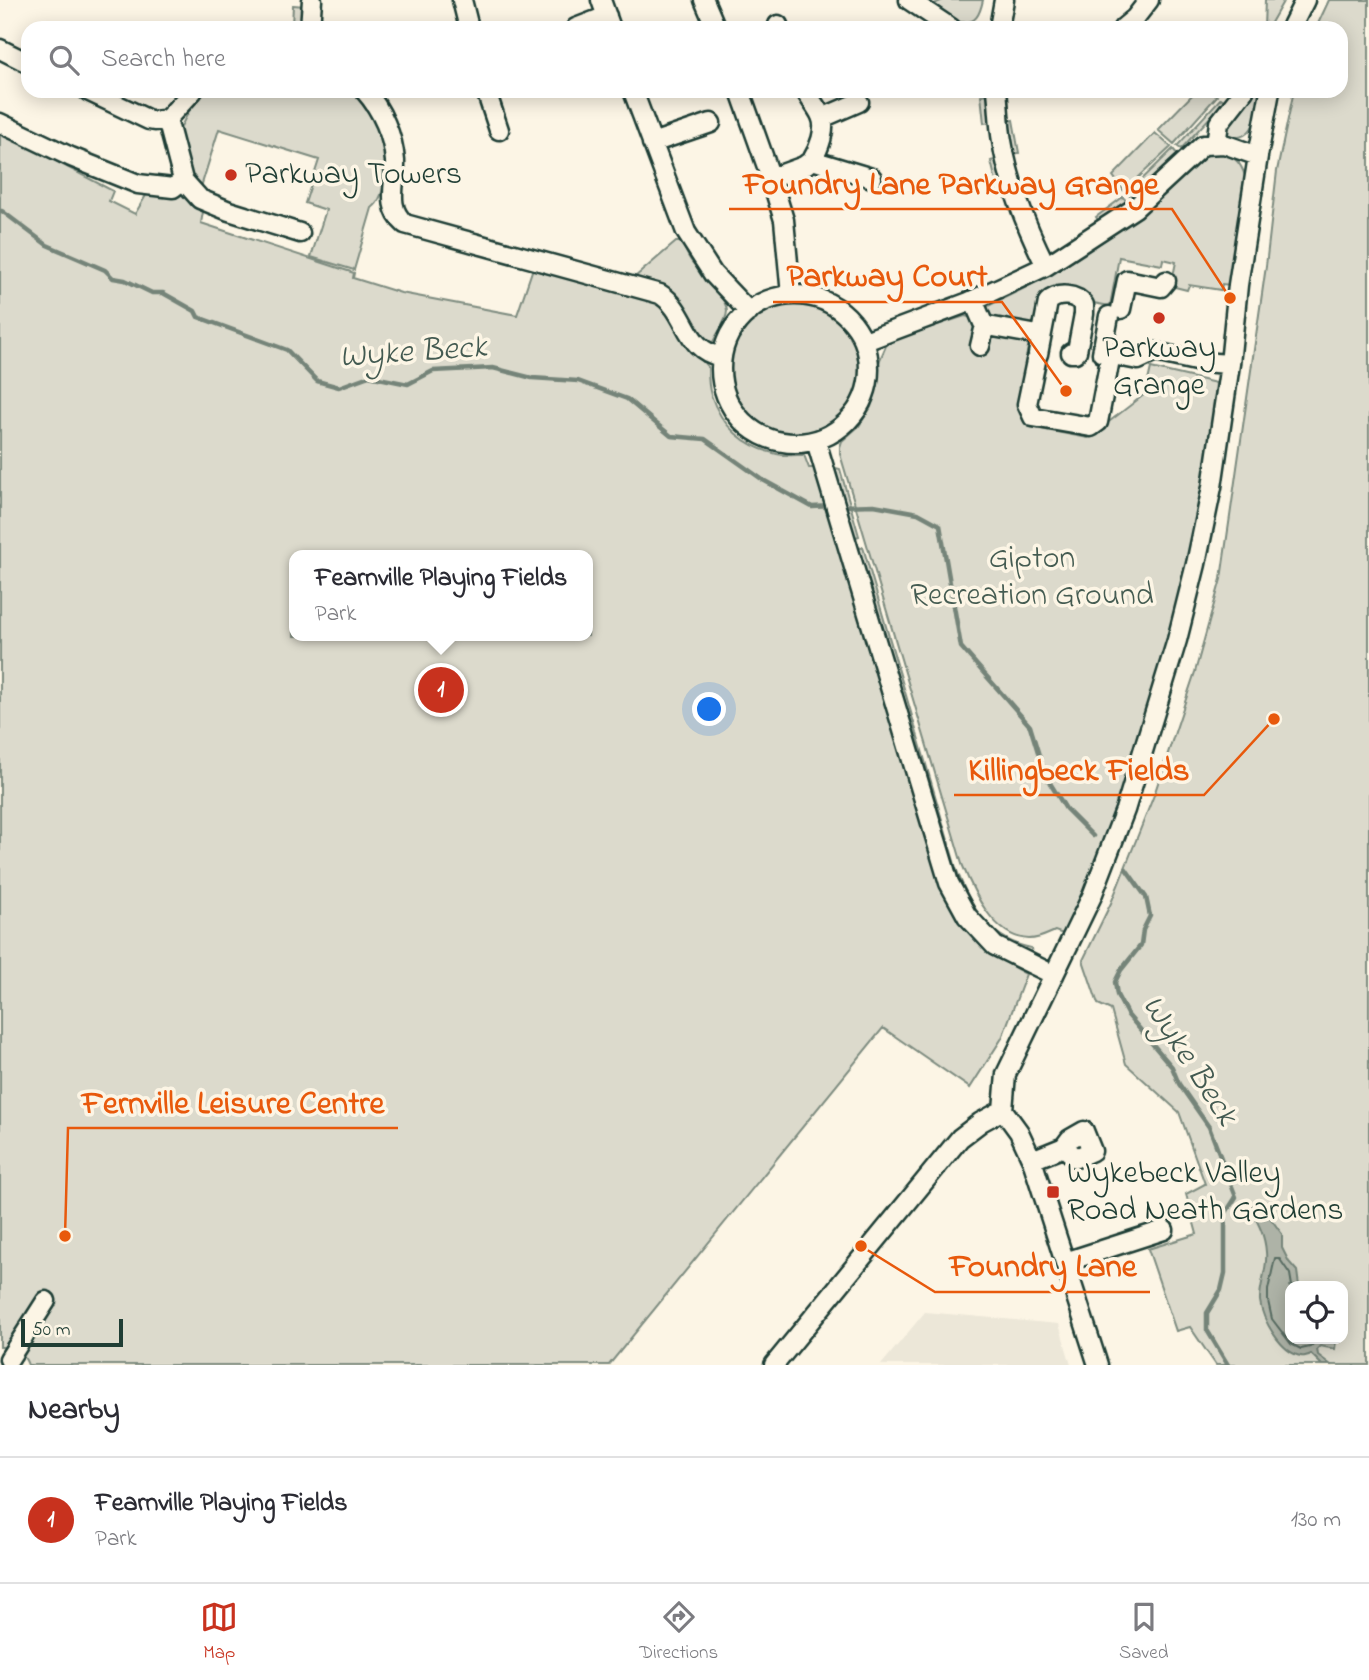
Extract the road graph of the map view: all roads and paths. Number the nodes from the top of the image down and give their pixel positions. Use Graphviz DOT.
graph roads {
  1 [pos="312,0"];
  2 [pos="462,0"];
  3 [pos="704,0"];
  4 [pos="909,0"];
  5 [pos="1004,0"];
  6 [pos="1149,0"];
  7 [pos="1305,0"];
  8 [pos="310,21"];
  9 [pos="467,21"];
  10 [pos="713,21"];
  11 [pos="940,21"];
  12 [pos="1000,21"];
  13 [pos="1132,21"];
  14 [pos="1294,21"];
  15 [pos="0,49"];
  16 [pos="21,59"];
  17 [pos="103,98"];
  18 [pos="186,98"];
  19 [pos="371,98"];
  20 [pos="488,98"];
  21 [pos="636,98"];
  22 [pos="742,98"];
  23 [pos="810,98"];
  24 [pos="998,98"];
  25 [pos="1239,98"];
  26 [pos="1269,98"];
  27 [pos="859,102"];
  28 [pos="822,118"];
  29 [pos="167,119"];
  30 [pos="0,123"];
  31 [pos="711,123"];
  32 [pos="499,130"];
  33 [pos="652,143"];
  34 [pos="1216,144"];
  35 [pos="1258,156"];
  36 [pos="812,160"];
  37 [pos="771,178"];
  38 [pos="872,178"];
  39 [pos="178,184"];
  40 [pos="300,233"];
  41 [pos="1046,266"];
  42 [pos="1166,281"];
  43 [pos="791,295"];
  44 [pos="973,300"];
  45 [pos="749,312"];
  46 [pos="985,325"];
  47 [pos="1042,333"];
  48 [pos="865,341"];
  49 [pos="980,346"];
  50 [pos="1071,353"];
  51 [pos="1111,354"];
  52 [pos="722,357"];
  53 [pos="1230,364"];
  54 [pos="816,441"];
  55 [pos="1054,975"];
  56 [pos="1003,1110"];
  57 [pos="1064,1147"];
  58 [pos="1032,1160"];
  59 [pos="1164,1230"];
  60 [pos="1065,1262"];
  61 [pos="46,1301"];
  62 [pos="8,1360"];
  63 [pos="774,1365"];
  64 [pos="1098,1365"];
  1 -- 8 [label="street"];
  2 -- 9 [label="street"];
  3 -- 10 [label="street"];
  4 -- 11 [label="street"];
  5 -- 12 [label="street"];
  6 -- 13 [label="street"];
  7 -- 14 [label="street"];
  15 -- 16 [label="street"];
  17 -- 29 [label="street"];
  18 -- 29 [label="street"];
  19 -- 52 [label="street"];
  20 -- 32 [label="street"];
  21 -- 33 [label="street"];
  22 -- 37 [label="street"];
  23 -- 28 [label="street"];
  24 -- 41 [label="street"];
  25 -- 34 [label="street"];
  26 -- 35 [label="street"];
  27 -- 28 [label="street"];
  28 -- 36 [label="street"];
  29 -- 39 [label="street"];
  30 -- 39 [label="street"];
  31 -- 33 [label="street"];
  33 -- 45 [label="street"];
  34 -- 35 [label="street"];
  34 -- 41 [label="street"];
  35 -- 53 [label="street"];
  36 -- 37 [label="street"];
  36 -- 38 [label="street"];
  37 -- 43 [label="street"];
  39 -- 40 [label="street"];
  41 -- 44 [label="street"];
  42 -- 51 [label="street"];
  43 -- 45 [label="street"];
  43 -- 48 [label="street"];
  44 -- 46 [label="street"];
  44 -- 48 [label="street"];
  45 -- 52 [label="street"];
  46 -- 47 [label="street"];
  46 -- 49 [label="street"];
  47 -- 50 [label="street"];
  47 -- 51 [label="street"];
  48 -- 54 [label="street"];
  51 -- 53 [label="street"];
  52 -- 54 [label="street"];
  53 -- 55 [label="street"];
  54 -- 55 [label="street"];
  55 -- 56 [label="street"];
  56 -- 58 [label="street"];
  56 -- 63 [label="street"];
  57 -- 58 [label="street"];
  58 -- 60 [label="street"];
  59 -- 60 [label="street"];
  60 -- 64 [label="street"];
  61 -- 62 [label="street"];
}
